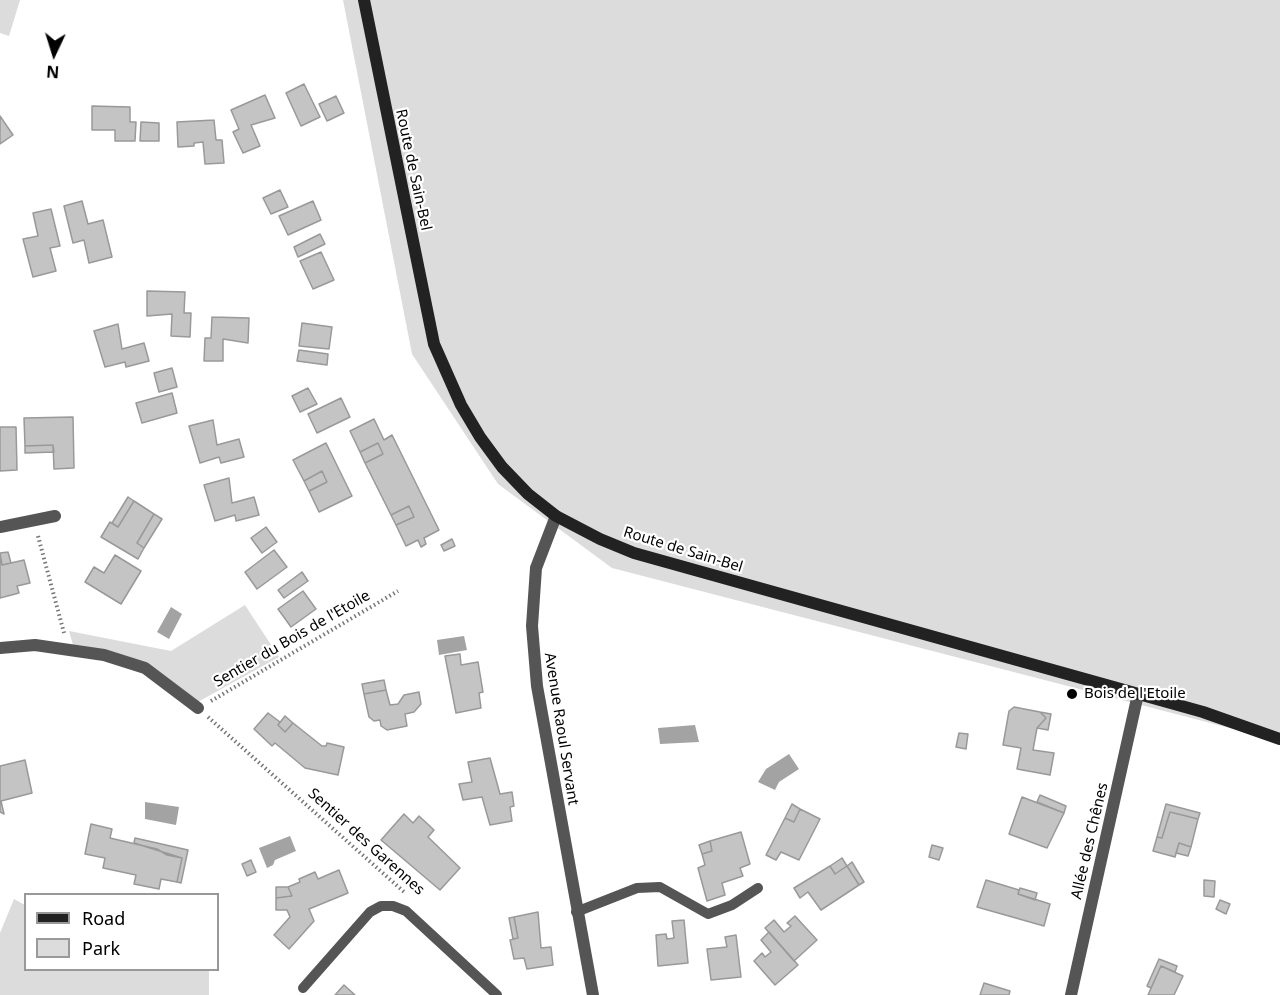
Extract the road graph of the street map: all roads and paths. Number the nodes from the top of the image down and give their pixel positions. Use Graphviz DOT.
graph roads {
  1 [pos="364,0"];
  2 [pos="55,516"];
  3 [pos="556,516"];
  4 [pos="34,521"];
  5 [pos="0,527"];
  6 [pos="398,591"];
  7 [pos="0,648"];
  8 [pos="68,648"];
  9 [pos="1138,694"];
  10 [pos="198,708"];
  11 [pos="1280,739"];
  12 [pos="758,888"];
  13 [pos="410,897"];
  14 [pos="576,912"];
  15 [pos="303,988"];
  16 [pos="497,995"];
  17 [pos="592,995"];
  18 [pos="1071,995"];
  1 -- 3 [label="main road, Route de Sain-Bel"];
  2 -- 4 [label="street"];
  3 -- 9 [label="main road, Route de Sain-Bel"];
  3 -- 14 [label="street, Avenue Raoul Servant"];
  4 -- 5 [label="street"];
  4 -- 8 [label="path"];
  6 -- 10 [label="path, Sentier du Bois de l'Etoile"];
  7 -- 8 [label="street"];
  8 -- 10 [label="street"];
  9 -- 11 [label="main road, Route de Sain-Bel"];
  9 -- 18 [label="street, Allée des Chênes"];
  10 -- 13 [label="path, Sentier des Garennes"];
  12 -- 14 [label="lane"];
  14 -- 17 [label="street, Avenue Raoul Servant"];
  15 -- 16 [label="lane"];
}
